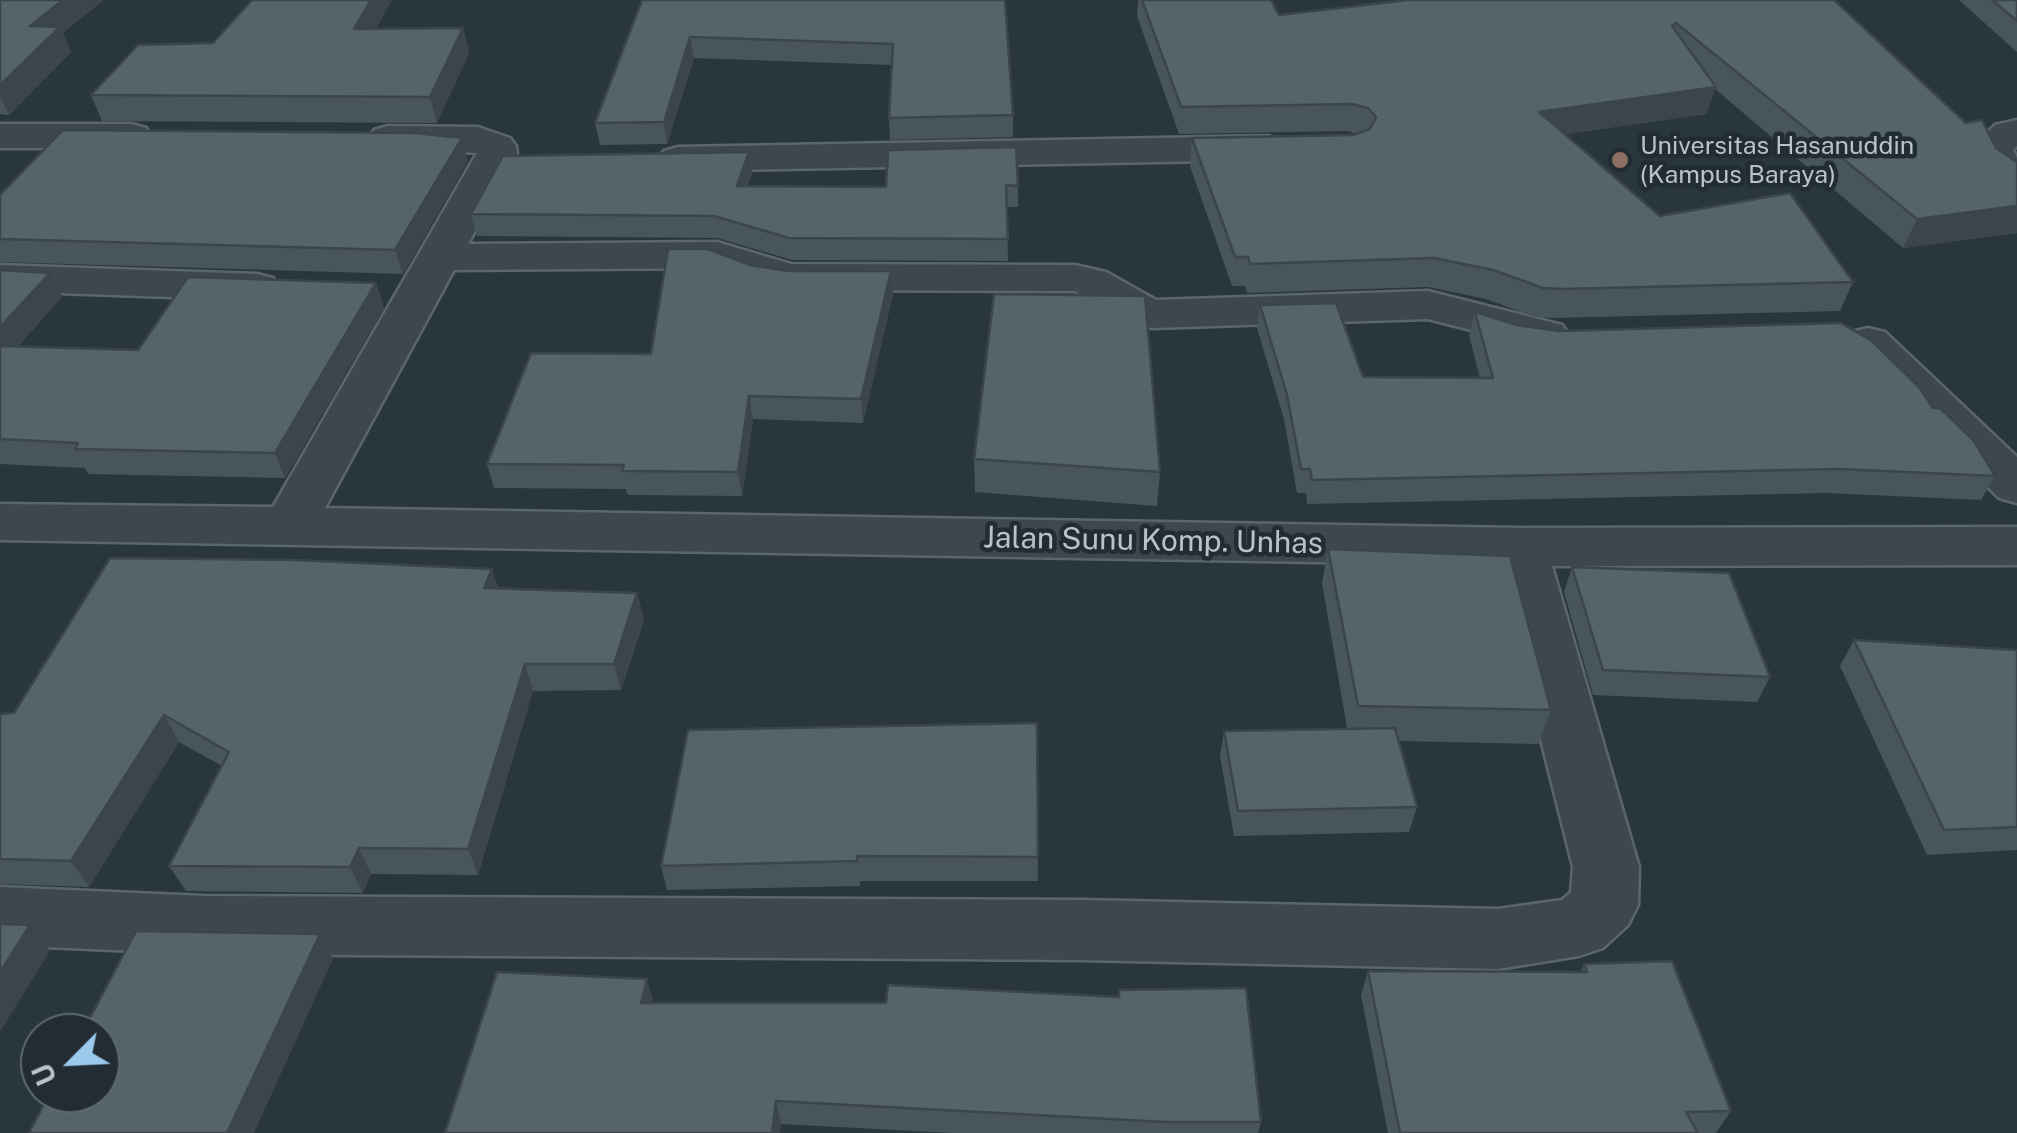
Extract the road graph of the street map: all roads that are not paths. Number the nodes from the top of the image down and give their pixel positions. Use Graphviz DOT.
graph roads {
  1 [pos="2017,132"];
  2 [pos="0,136"];
  3 [pos="174,137"];
  4 [pos="347,138"];
  5 [pos="1310,147"];
  6 [pos="632,160"];
  7 [pos="2017,178"];
  8 [pos="0,278"];
  9 [pos="414,280"];
  10 [pos="306,288"];
  11 [pos="1836,328"];
  12 [pos="1591,335"];
  13 [pos="2017,486"];
  14 [pos="0,522"];
  15 [pos="290,526"];
  16 [pos="2017,546"];
  17 [pos="1520,547"];
  18 [pos="0,916"];
  1 -- 7 [label="street"];
  2 -- 3 [label="street"];
  4 -- 9 [label="street"];
  5 -- 6 [label="street"];
  8 -- 10 [label="street"];
  9 -- 12 [label="street"];
  9 -- 15 [label="street"];
  11 -- 13 [label="street"];
  14 -- 15 [label="street, Jalan Sunu Komp. Unhas"];
  15 -- 17 [label="street, Jalan Sunu Komp. Unhas"];
  16 -- 17 [label="street, Jalan Sunu Komp. Unhas"];
  17 -- 18 [label="street"];
}
